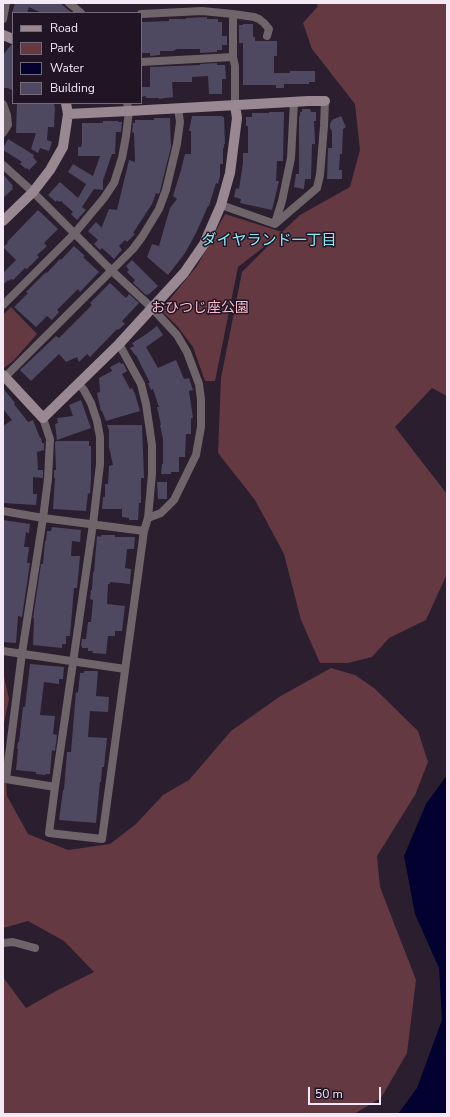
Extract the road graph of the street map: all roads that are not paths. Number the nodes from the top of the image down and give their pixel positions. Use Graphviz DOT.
graph roads {
  1 [pos="6,3"];
  2 [pos="69,3"];
  3 [pos="80,12"];
  4 [pos="142,14"];
  5 [pos="233,14"];
  6 [pos="3,19"];
  7 [pos="267,36"];
  8 [pos="233,57"];
  9 [pos="142,62"];
  10 [pos="325,101"];
  11 [pos="294,102"];
  12 [pos="3,104"];
  13 [pos="66,104"];
  14 [pos="235,105"];
  15 [pos="128,107"];
  16 [pos="178,108"];
  17 [pos="68,114"];
  18 [pos="3,133"];
  19 [pos="3,165"];
  20 [pos="33,192"];
  21 [pos="221,205"];
  22 [pos="3,221"];
  23 [pos="275,224"];
  24 [pos="74,234"];
  25 [pos="111,270"];
  26 [pos="3,305"];
  27 [pos="152,308"];
  28 [pos="119,344"];
  29 [pos="4,376"];
  30 [pos="79,384"];
  31 [pos="43,418"];
  32 [pos="3,511"];
  33 [pos="43,518"];
  34 [pos="148,518"];
  35 [pos="93,524"];
  36 [pos="144,531"];
  37 [pos="3,651"];
  38 [pos="22,653"];
  39 [pos="74,661"];
  40 [pos="125,669"];
  41 [pos="55,787"];
  42 [pos="3,943"];
  43 [pos="36,948"];
  1 -- 6 [label="street"];
  2 -- 3 [label="street"];
  4 -- 5 [label="street"];
  5 -- 7 [label="street"];
  5 -- 8 [label="street"];
  8 -- 9 [label="street"];
  8 -- 14 [label="street"];
  10 -- 11 [label="street"];
  10 -- 23 [label="street"];
  11 -- 14 [label="street"];
  11 -- 23 [label="street"];
  12 -- 18 [label="street"];
  13 -- 17 [label="street"];
  14 -- 16 [label="street"];
  14 -- 21 [label="street"];
  15 -- 16 [label="street"];
  15 -- 17 [label="street"];
  15 -- 24 [label="street"];
  16 -- 25 [label="street"];
  17 -- 20 [label="street"];
  19 -- 20 [label="street"];
  20 -- 22 [label="street"];
  20 -- 24 [label="street"];
  21 -- 23 [label="street"];
  21 -- 27 [label="street"];
  24 -- 25 [label="street"];
  24 -- 26 [label="street"];
  25 -- 27 [label="street"];
  25 -- 29 [label="street"];
  27 -- 28 [label="street"];
  27 -- 34 [label="street"];
  28 -- 30 [label="street"];
  28 -- 34 [label="street"];
  29 -- 31 [label="street"];
  30 -- 31 [label="street"];
  30 -- 35 [label="street"];
  31 -- 33 [label="street"];
  32 -- 33 [label="street"];
  33 -- 35 [label="street"];
  33 -- 38 [label="street"];
  34 -- 36 [label="street"];
  35 -- 36 [label="street"];
  35 -- 39 [label="street"];
  36 -- 40 [label="street"];
  37 -- 38 [label="street"];
  38 -- 39 [label="street"];
  38 -- 41 [label="street"];
  39 -- 40 [label="street"];
  39 -- 41 [label="street"];
  40 -- 41 [label="street"];
  42 -- 43 [label="street"];
}
